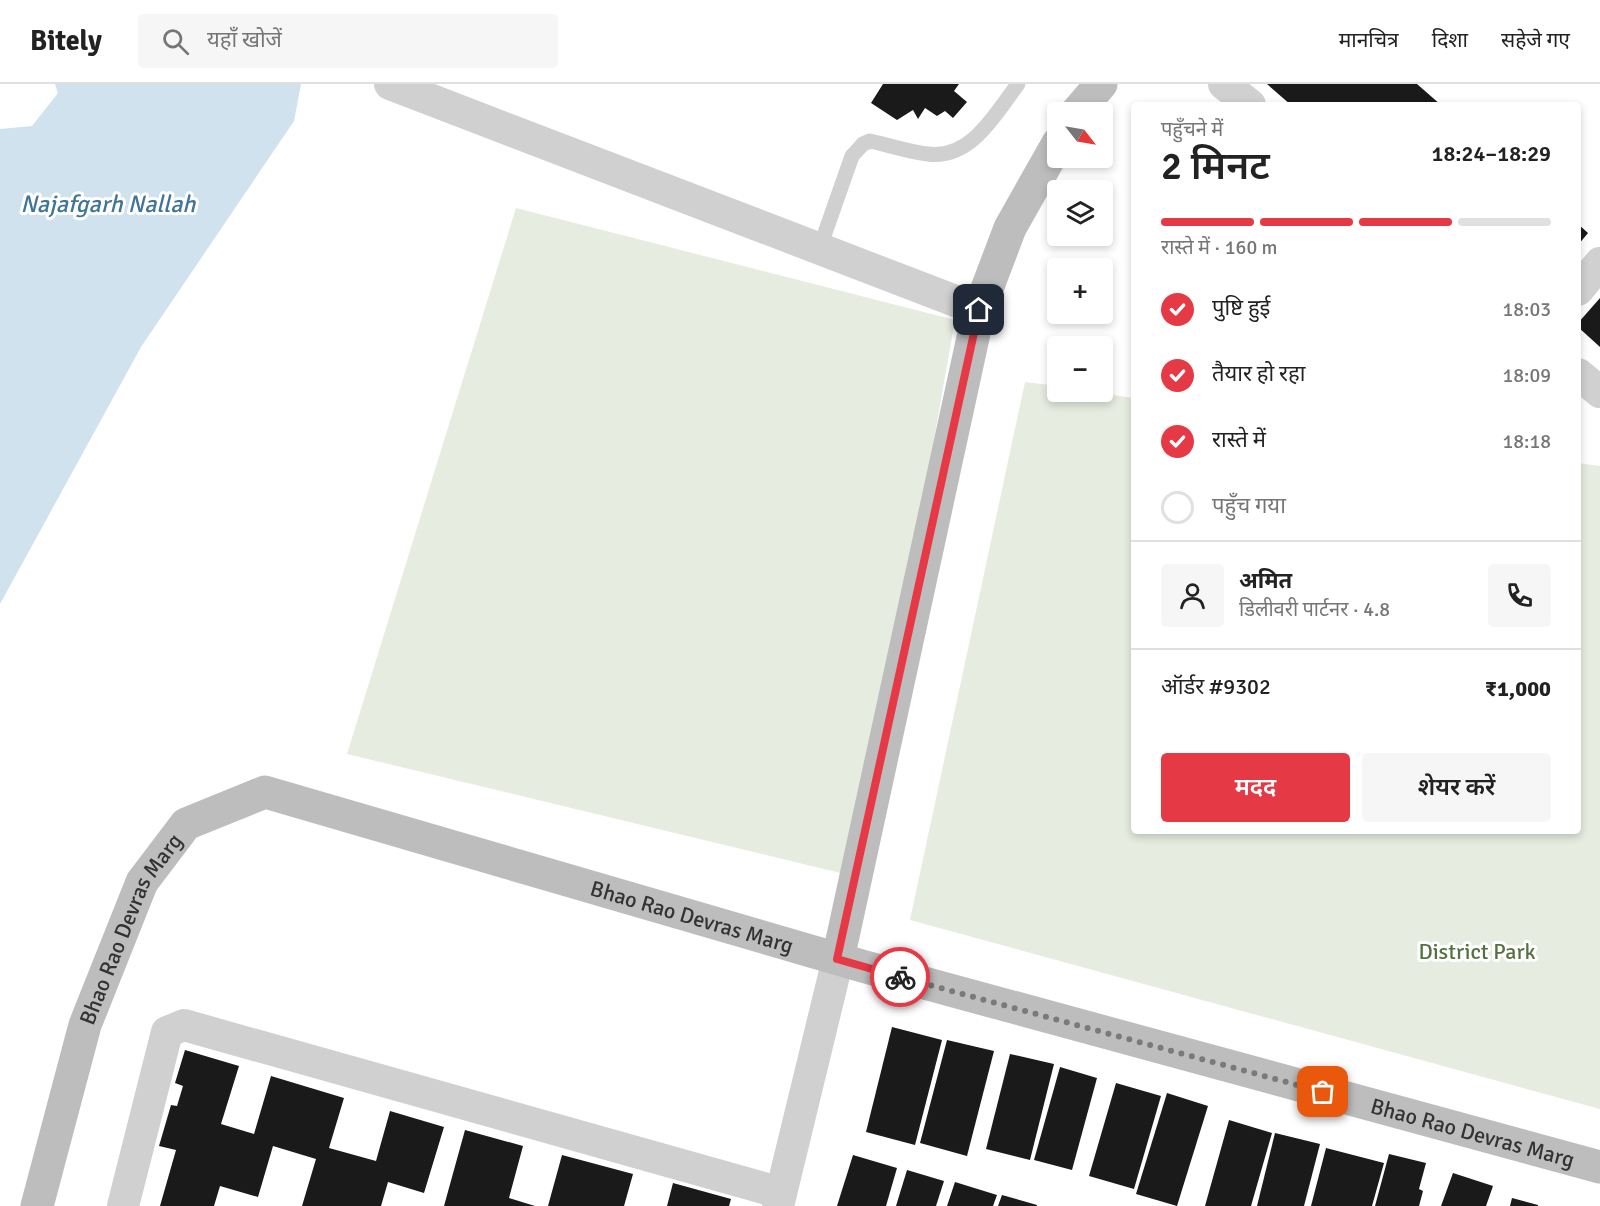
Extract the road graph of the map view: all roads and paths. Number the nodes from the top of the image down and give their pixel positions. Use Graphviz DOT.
graph roads {
  1 [pos="390,84"];
  2 [pos="1018,84"];
  3 [pos="1101,84"];
  4 [pos="1224,84"];
  5 [pos="1086,102"];
  6 [pos="1246,102"];
  7 [pos="1047,162"];
  8 [pos="819,250"];
  9 [pos="1600,263"];
  10 [pos="1581,286"];
  11 [pos="979,310"];
  12 [pos="1581,376"];
  13 [pos="1600,392"];
  14 [pos="837,959"];
  15 [pos="1600,1167"];
  16 [pos="767,1198"];
  17 [pos="36,1206"];
  18 [pos="123,1206"];
  1 -- 8 [label="street"];
  2 -- 8 [label="lane"];
  3 -- 5 [label="street"];
  4 -- 6 [label="street"];
  7 -- 11 [label="street"];
  8 -- 11 [label="street"];
  9 -- 10 [label="street"];
  11 -- 14 [label="street"];
  12 -- 13 [label="street"];
  14 -- 15 [label="street, Bhao Rao Devras Marg"];
  14 -- 16 [label="street"];
  14 -- 17 [label="street, Bhao Rao Devras Marg"];
  16 -- 18 [label="street"];
}
